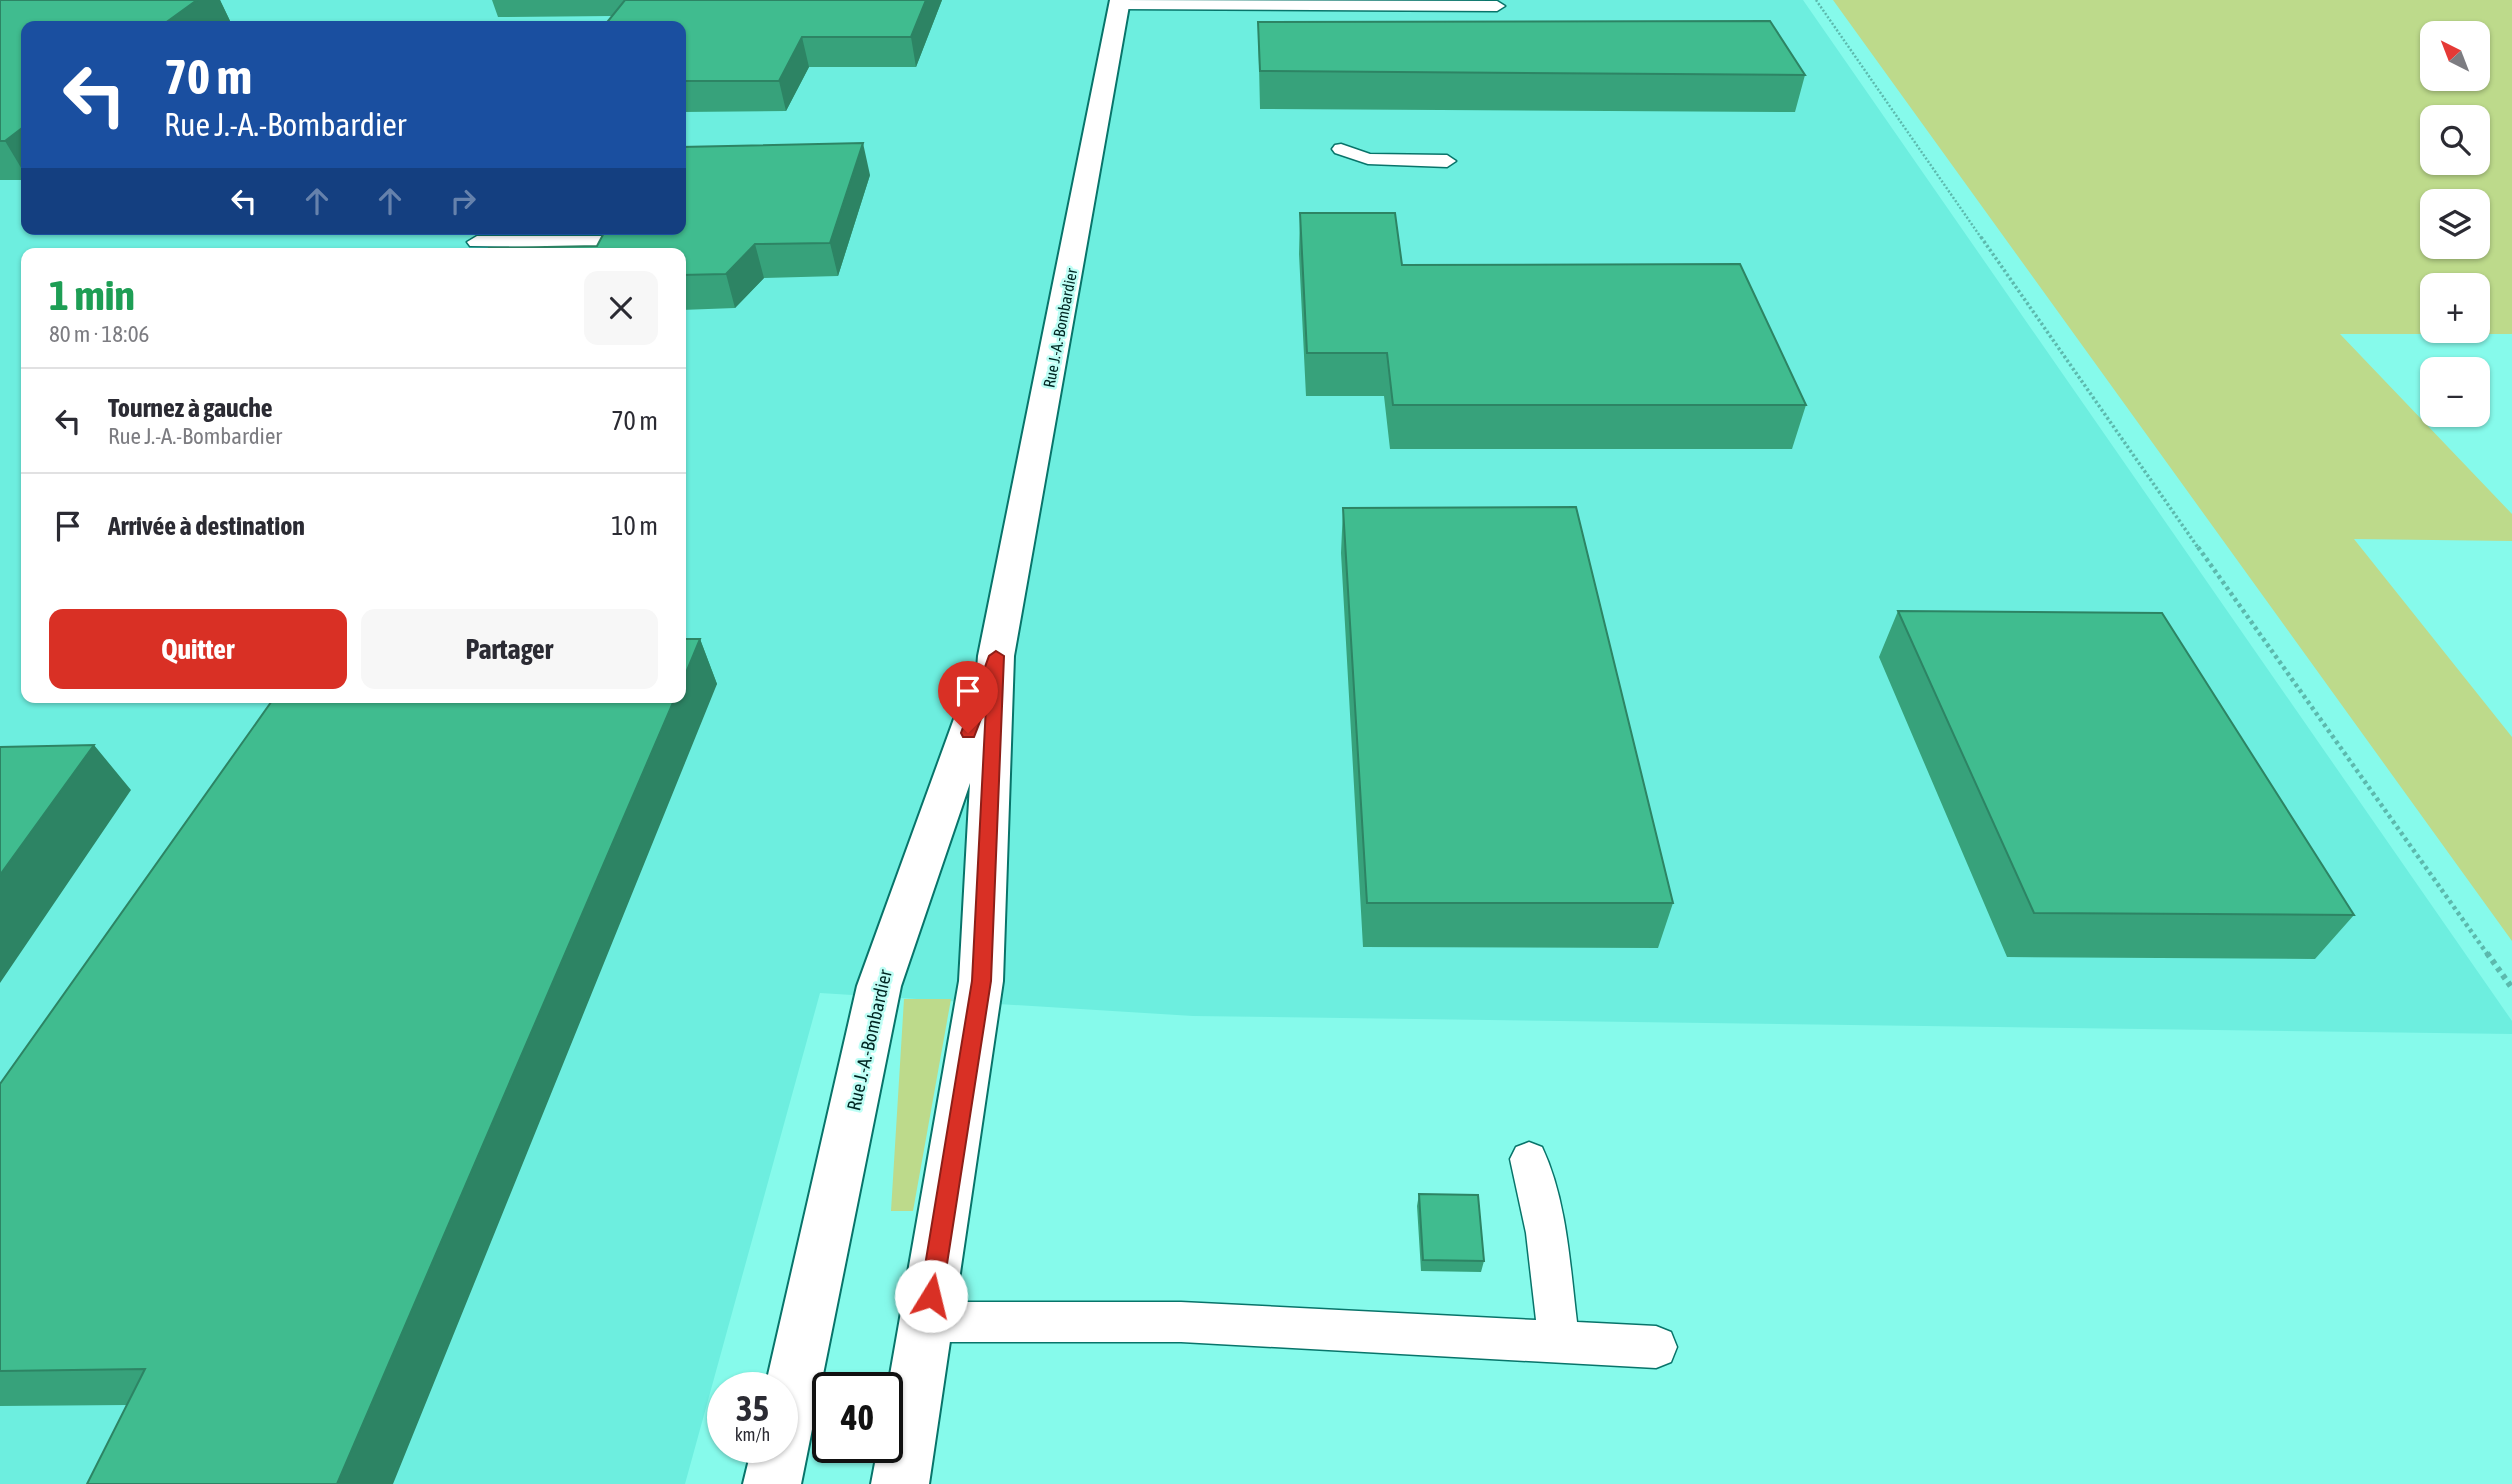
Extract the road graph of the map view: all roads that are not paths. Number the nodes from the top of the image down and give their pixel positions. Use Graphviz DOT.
graph roads {
  1 [pos="1120,2"];
  2 [pos="1497,6"];
  3 [pos="477,242"];
  4 [pos="604,242"];
  5 [pos="996,656"];
  6 [pos="1529,1159"];
  7 [pos="927,1322"];
  8 [pos="1559,1342"];
  9 [pos="1656,1347"];
  10 [pos="796,1372"];
  11 [pos="777,1463"];
  12 [pos="772,1484"];
  13 [pos="900,1484"];
  1 -- 2 [label="lane"];
  1 -- 5 [label="street, Rue J.-A.-Bombardier"];
  3 -- 4 [label="lane"];
  5 -- 7 [label="street, Rue J.-A.-Bombardier"];
  5 -- 10 [label="street, Rue J.-A.-Bombardier"];
  6 -- 8 [label="lane"];
  7 -- 8 [label="lane"];
  7 -- 13 [label="street, Rue J.-A.-Bombardier"];
  8 -- 9 [label="lane"];
  11 -- 12 [label="street"];
}
